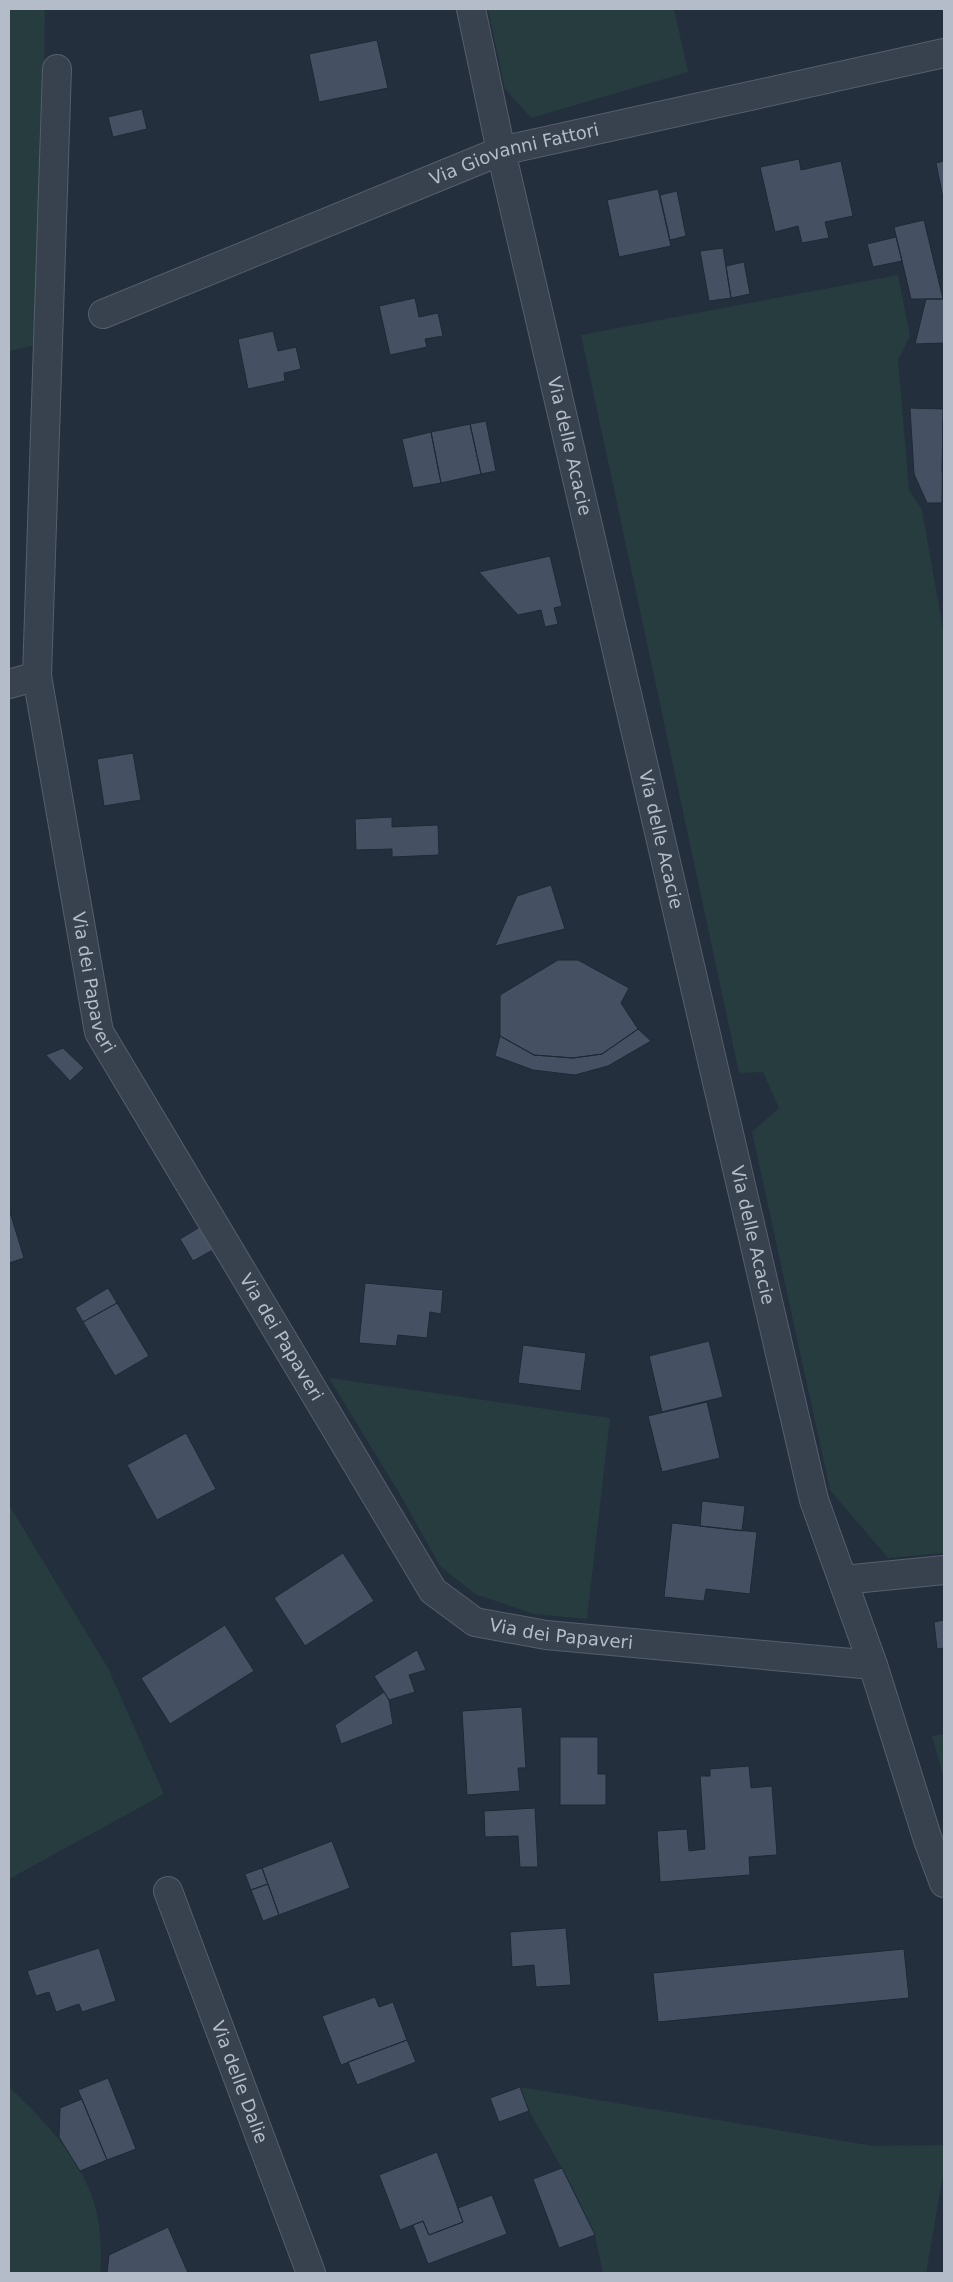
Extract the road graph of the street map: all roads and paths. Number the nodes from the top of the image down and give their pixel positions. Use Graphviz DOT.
graph roads {
  1 [pos="471,9"];
  2 [pos="944,52"];
  3 [pos="57,69"];
  4 [pos="501,151"];
  5 [pos="103,314"];
  6 [pos="37,676"];
  7 [pos="9,684"];
  8 [pos="944,1570"];
  9 [pos="843,1580"];
  10 [pos="873,1665"];
  11 [pos="944,1882"];
  12 [pos="168,1891"];
  13 [pos="311,2273"];
  1 -- 4 [label="street, Via delle Acacie"];
  2 -- 4 [label="street, Via Giovanni Fattori"];
  3 -- 6 [label="street, Via dei Papaveri"];
  4 -- 5 [label="street, Via Giovanni Fattori"];
  4 -- 9 [label="street, Via delle Acacie"];
  6 -- 7 [label="street"];
  6 -- 10 [label="street, Via dei Papaveri"];
  8 -- 9 [label="street"];
  9 -- 10 [label="street, Via delle Acacie"];
  10 -- 11 [label="street, Via delle Acacie"];
  12 -- 13 [label="street, Via delle Dalie"];
}
